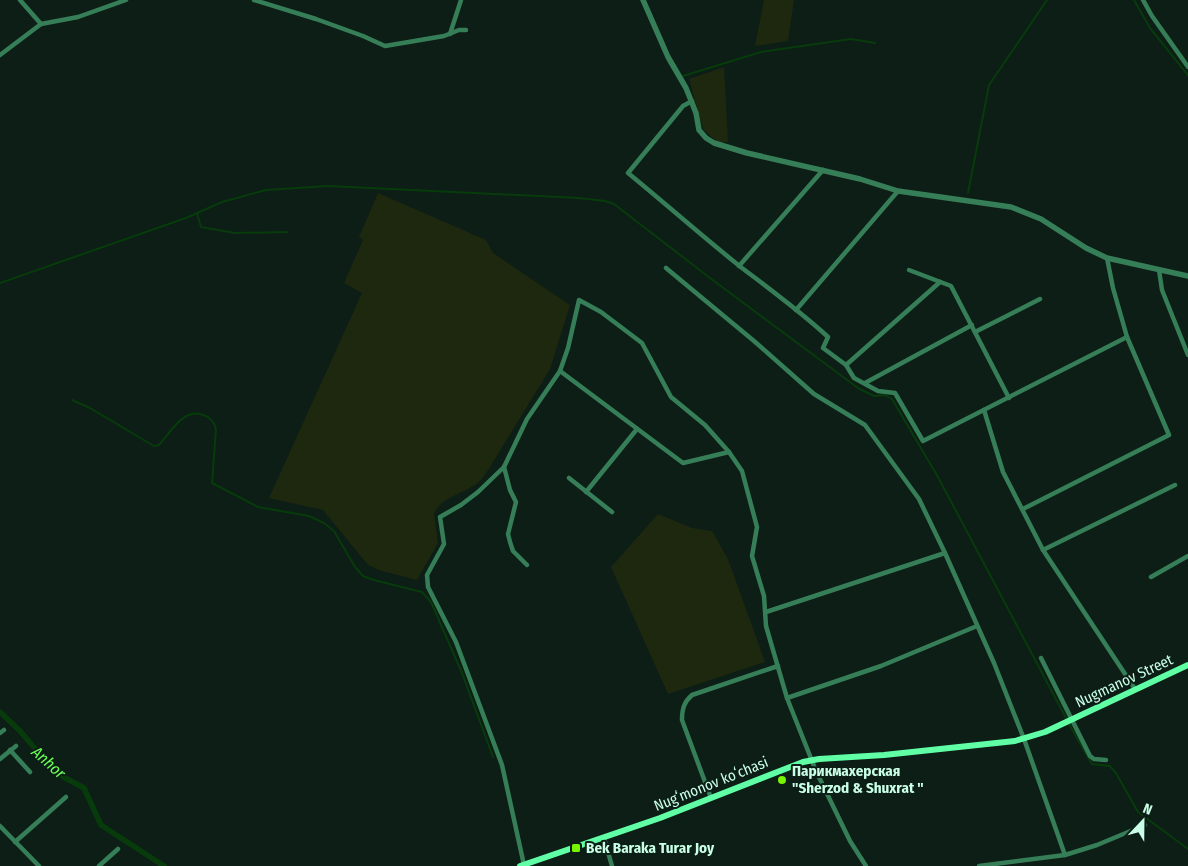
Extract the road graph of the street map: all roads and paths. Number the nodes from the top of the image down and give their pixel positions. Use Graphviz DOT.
graph roads {
  1 [pos="20,0"];
  2 [pos="126,0"];
  3 [pos="254,0"];
  4 [pos="461,0"];
  5 [pos="643,0"];
  6 [pos="1143,0"];
  7 [pos="41,24"];
  8 [pos="466,30"];
  9 [pos="450,34"];
  10 [pos="0,55"];
  11 [pos="1188,67"];
  12 [pos="692,101"];
  13 [pos="823,170"];
  14 [pos="898,191"];
  15 [pos="1107,258"];
  16 [pos="740,266"];
  17 [pos="666,268"];
  18 [pos="909,270"];
  19 [pos="1159,270"];
  20 [pos="1188,276"];
  21 [pos="940,282"];
  22 [pos="1040,299"];
  23 [pos="796,310"];
  24 [pos="972,325"];
  25 [pos="975,332"];
  26 [pos="1127,337"];
  27 [pos="1188,355"];
  28 [pos="846,365"];
  29 [pos="560,371"];
  30 [pos="865,383"];
  31 [pos="1009,398"];
  32 [pos="984,410"];
  33 [pos="637,428"];
  34 [pos="729,452"];
  35 [pos="504,467"];
  36 [pos="569,478"];
  37 [pos="1175,485"];
  38 [pos="586,492"];
  39 [pos="1023,510"];
  40 [pos="612,512"];
  41 [pos="1043,550"];
  42 [pos="945,553"];
  43 [pos="1188,556"];
  44 [pos="527,565"];
  45 [pos="1151,577"];
  46 [pos="766,612"];
  47 [pos="977,626"];
  48 [pos="1041,658"];
  49 [pos="1188,665"];
  50 [pos="778,666"];
  51 [pos="1135,689"];
  52 [pos="788,698"];
  53 [pos="1071,719"];
  54 [pos="1062,724"];
  55 [pos="1024,739"];
  56 [pos="16,746"];
  57 [pos="10,750"];
  58 [pos="0,759"];
  59 [pos="812,760"];
  60 [pos="1106,760"];
  61 [pos="30,772"];
  62 [pos="66,797"];
  63 [pos="711,798"];
  64 [pos="1146,824"];
  65 [pos="0,826"];
  66 [pos="604,838"];
  67 [pos="15,842"];
  68 [pos="118,849"];
  69 [pos="1065,855"];
  70 [pos="526,865"];
  71 [pos="39,866"];
  72 [pos="99,866"];
  73 [pos="612,866"];
  74 [pos="866,866"];
  75 [pos="979,866"];
  1 -- 7 [label="street"];
  2 -- 7 [label="street"];
  3 -- 9 [label="street"];
  4 -- 9 [label="street"];
  5 -- 12 [label="street"];
  6 -- 11 [label="street"];
  7 -- 10 [label="street"];
  8 -- 9 [label="street"];
  12 -- 13 [label="street"];
  12 -- 16 [label="street"];
  13 -- 14 [label="street"];
  13 -- 16 [label="street"];
  14 -- 15 [label="street"];
  14 -- 23 [label="street"];
  15 -- 19 [label="street"];
  15 -- 26 [label="street"];
  16 -- 23 [label="street"];
  17 -- 42 [label="street"];
  18 -- 21 [label="street"];
  19 -- 20 [label="street"];
  19 -- 27 [label="street"];
  21 -- 24 [label="street"];
  21 -- 28 [label="street"];
  22 -- 25 [label="street"];
  23 -- 28 [label="street"];
  24 -- 25 [label="street"];
  24 -- 30 [label="street"];
  25 -- 31 [label="street"];
  26 -- 31 [label="street"];
  26 -- 39 [label="street"];
  28 -- 30 [label="street"];
  29 -- 33 [label="street"];
  29 -- 34 [label="street"];
  29 -- 35 [label="street"];
  30 -- 32 [label="street"];
  31 -- 32 [label="street"];
  32 -- 39 [label="street"];
  33 -- 34 [label="street"];
  33 -- 38 [label="street"];
  34 -- 46 [label="street"];
  35 -- 44 [label="street"];
  35 -- 70 [label="street"];
  36 -- 38 [label="street"];
  37 -- 41 [label="street"];
  38 -- 40 [label="street"];
  39 -- 41 [label="street"];
  41 -- 51 [label="street"];
  42 -- 46 [label="street"];
  42 -- 47 [label="street"];
  43 -- 45 [label="street"];
  46 -- 50 [label="street"];
  47 -- 52 [label="street"];
  47 -- 55 [label="street"];
  48 -- 53 [label="street"];
  49 -- 51 [label="main road, Nugmanov Street"];
  50 -- 52 [label="street"];
  50 -- 63 [label="street"];
  51 -- 53 [label="main road, Nugmanov Street"];
  52 -- 59 [label="street"];
  53 -- 54 [label="main road, Nugmanov Street"];
  53 -- 60 [label="street"];
  54 -- 55 [label="main road, Nugʻmonov koʻchasi"];
  55 -- 59 [label="main road, Nugʻmonov koʻchasi"];
  55 -- 69 [label="street"];
  56 -- 57 [label="street"];
  57 -- 58 [label="street"];
  57 -- 61 [label="street"];
  59 -- 63 [label="main road, Nugʻmonov koʻchasi"];
  59 -- 74 [label="street"];
  62 -- 67 [label="street"];
  63 -- 66 [label="main road, Nugʻmonov koʻchasi"];
  64 -- 69 [label="street"];
  65 -- 67 [label="street"];
  66 -- 70 [label="main road, Nugʻmonov koʻchasi"];
  66 -- 73 [label="street"];
  67 -- 71 [label="street"];
  68 -- 72 [label="street"];
  69 -- 75 [label="street"];
}
